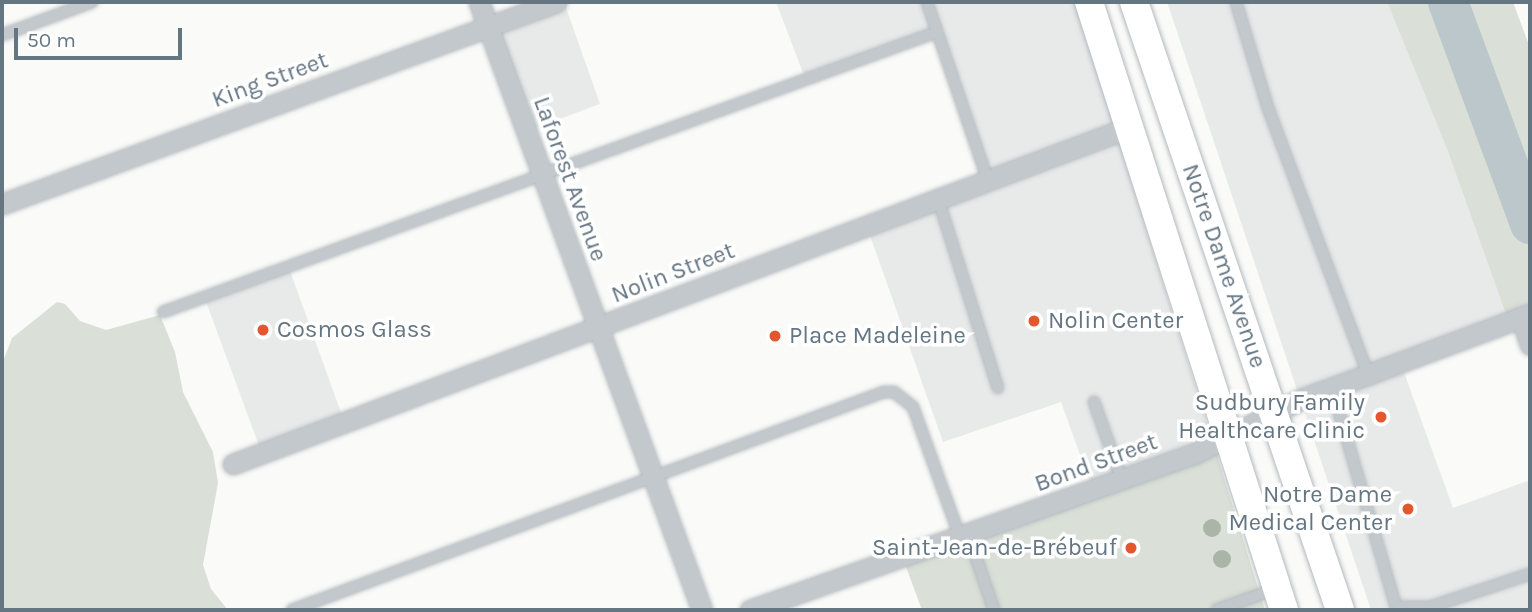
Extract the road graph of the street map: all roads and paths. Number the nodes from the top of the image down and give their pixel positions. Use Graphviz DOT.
graph roads {
  1 [pos="92,2"];
  2 [pos="478,2"];
  3 [pos="556,2"];
  4 [pos="927,2"];
  5 [pos="1089,2"];
  6 [pos="1134,2"];
  7 [pos="1236,2"];
  8 [pos="488,27"];
  9 [pos="937,32"];
  10 [pos="2,35"];
  11 [pos="1130,127"];
  12 [pos="542,177"];
  13 [pos="988,181"];
  14 [pos="938,199"];
  15 [pos="2,204"];
  16 [pos="163,312"];
  17 [pos="1526,315"];
  18 [pos="598,327"];
  19 [pos="1530,345"];
  20 [pos="1368,374"];
  21 [pos="998,388"];
  22 [pos="1332,388"];
  23 [pos="1094,402"];
  24 [pos="1275,412"];
  25 [pos="1229,437"];
  26 [pos="233,464"];
  27 [pos="652,475"];
  28 [pos="1122,480"];
  29 [pos="964,536"];
  30 [pos="1530,574"];
  31 [pos="1281,599"];
  32 [pos="1397,609"];
  33 [pos="292,610"];
  34 [pos="702,610"];
  35 [pos="750,610"];
  36 [pos="994,610"];
  37 [pos="1217,610"];
  38 [pos="1340,610"];
  1 -- 10 [label="lane"];
  2 -- 8 [label="street, Laforest Avenue"];
  3 -- 8 [label="street, King Street"];
  4 -- 9 [label="lane"];
  5 -- 11 [label="main road, Notre Dame Avenue"];
  6 -- 24 [label="main road, Notre Dame Avenue"];
  7 -- 20 [label="lane"];
  8 -- 12 [label="street, Laforest Avenue"];
  8 -- 15 [label="street, King Street"];
  9 -- 12 [label="lane"];
  9 -- 13 [label="lane"];
  11 -- 13 [label="street, Nolin Street"];
  11 -- 25 [label="main road, Notre Dame Avenue"];
  12 -- 16 [label="lane"];
  12 -- 18 [label="street, Laforest Avenue"];
  13 -- 14 [label="street, Nolin Street"];
  14 -- 18 [label="street, Nolin Street"];
  14 -- 21 [label="lane"];
  17 -- 19 [label="street"];
  17 -- 20 [label="street, Bond Street"];
  18 -- 26 [label="street, Nolin Street"];
  18 -- 27 [label="street, Laforest Avenue"];
  20 -- 22 [label="street, Bond Street"];
  22 -- 24 [label="street, Bond Street"];
  22 -- 32 [label="lane"];
  23 -- 28 [label="lane"];
  24 -- 25 [label="street, Bond Street"];
  24 -- 38 [label="main road, Notre Dame Avenue"];
  25 -- 28 [label="street, Bond Street"];
  25 -- 31 [label="main road, Notre Dame Avenue"];
  27 -- 29 [label="lane"];
  27 -- 33 [label="lane"];
  27 -- 34 [label="street, Laforest Avenue"];
  28 -- 29 [label="street, Bond Street"];
  29 -- 35 [label="street, Bond Street"];
  29 -- 36 [label="lane"];
  30 -- 32 [label="lane"];
  31 -- 37 [label="lane"];
}
